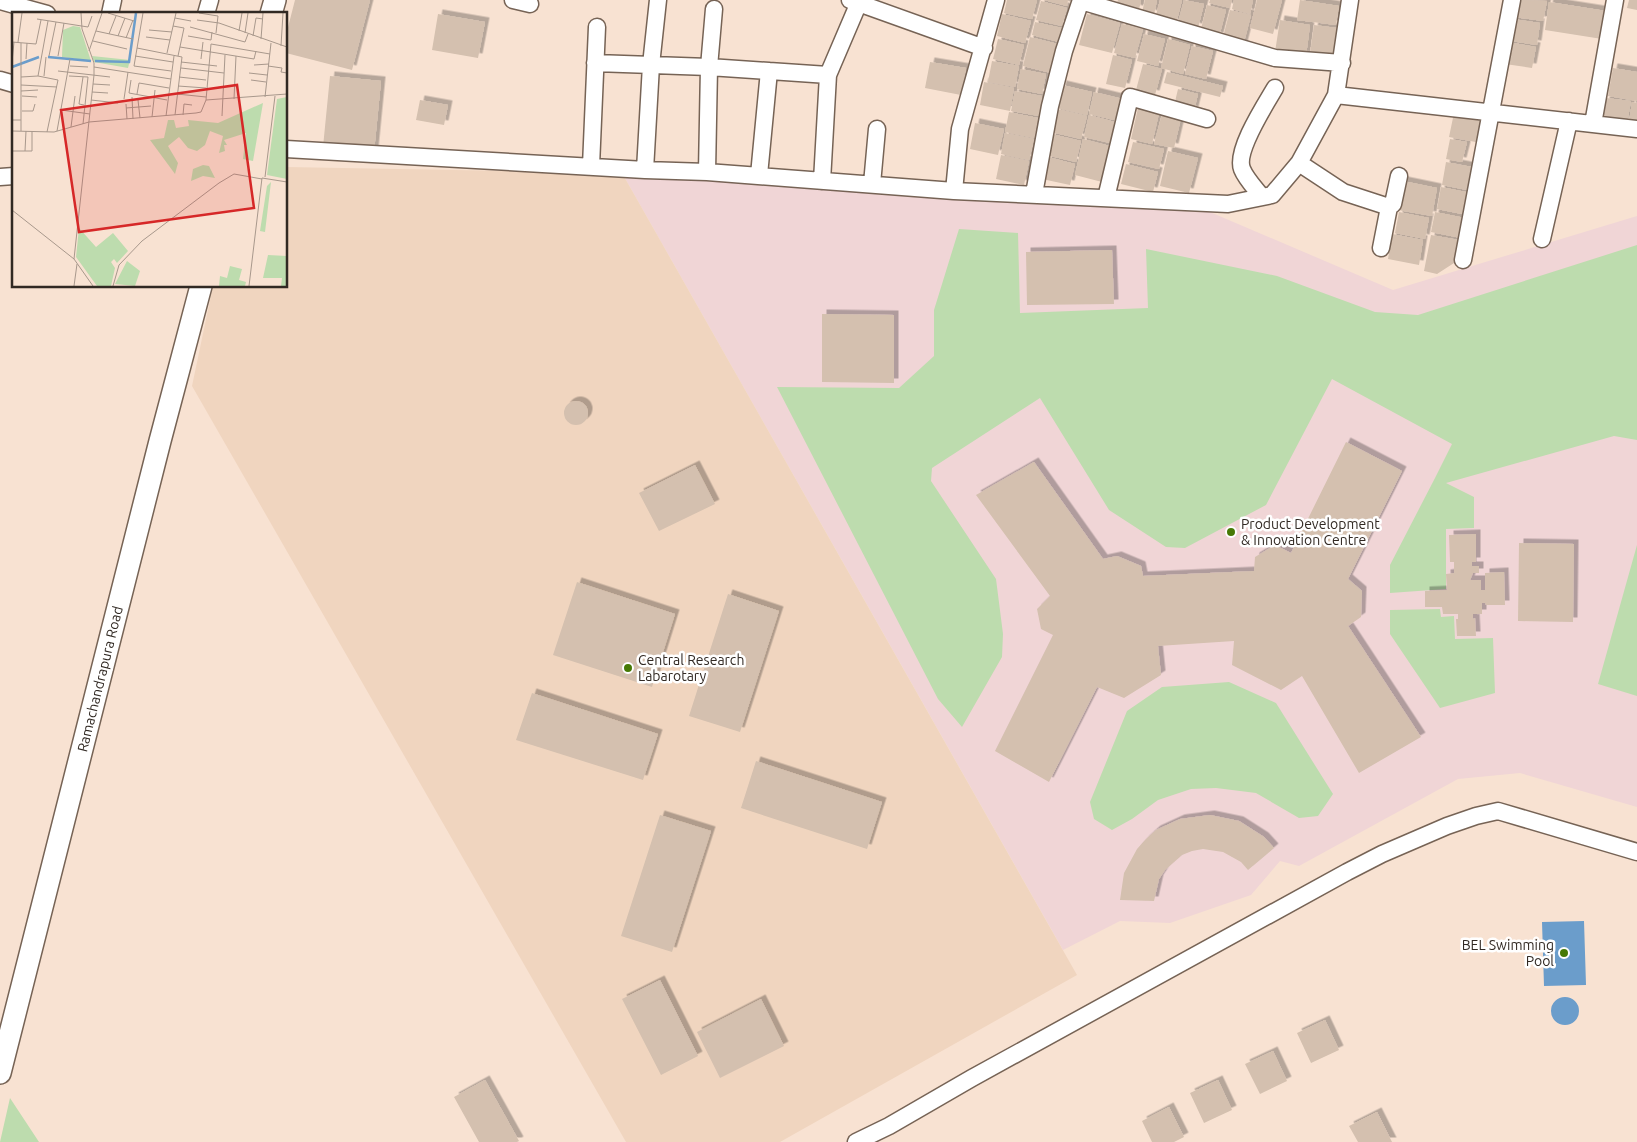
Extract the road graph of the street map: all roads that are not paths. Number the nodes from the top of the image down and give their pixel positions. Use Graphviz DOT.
graph roads {
  1 [pos="513,0"];
  2 [pos="658,0"];
  3 [pos="996,0"];
  4 [pos="1081,0"];
  5 [pos="1350,0"];
  6 [pos="1512,0"];
  7 [pos="1616,0"];
  8 [pos="0,1"];
  9 [pos="856,1"];
  10 [pos="530,4"];
  11 [pos="714,9"];
  12 [pos="40,12"];
  13 [pos="597,27"];
  14 [pos="984,48"];
  15 [pos="1342,63"];
  16 [pos="595,64"];
  17 [pos="651,65"];
  18 [pos="709,67"];
  19 [pos="769,72"];
  20 [pos="828,75"];
  21 [pos="1275,88"];
  22 [pos="1336,95"];
  23 [pos="1492,112"];
  24 [pos="1208,119"];
  25 [pos="1569,121"];
  26 [pos="1593,124"];
  27 [pos="877,129"];
  28 [pos="1637,129"];
  29 [pos="288,149"];
  30 [pos="1299,163"];
  31 [pos="591,166"];
  32 [pos="645,170"];
  33 [pos="707,172"];
  34 [pos="759,175"];
  35 [pos="1399,176"];
  36 [pos="822,181"];
  37 [pos="872,184"];
  38 [pos="954,191"];
  39 [pos="1034,194"];
  40 [pos="1262,197"];
  41 [pos="1106,198"];
  42 [pos="1389,206"];
  43 [pos="1542,239"];
  44 [pos="1381,248"];
  45 [pos="1463,260"];
  46 [pos="200,288"];
  47 [pos="1637,852"];
  48 [pos="0,1073"];
  49 [pos="856,1142"];
  1 -- 10 [label="street"];
  2 -- 17 [label="street"];
  3 -- 14 [label="street"];
  4 -- 15 [label="street"];
  4 -- 39 [label="street"];
  5 -- 15 [label="street"];
  6 -- 23 [label="street"];
  7 -- 26 [label="street"];
  8 -- 12 [label="street"];
  9 -- 14 [label="street"];
  9 -- 20 [label="street"];
  11 -- 18 [label="street"];
  13 -- 16 [label="street"];
  14 -- 38 [label="street"];
  15 -- 22 [label="street"];
  16 -- 17 [label="street"];
  16 -- 31 [label="street"];
  17 -- 18 [label="street"];
  17 -- 32 [label="street"];
  18 -- 19 [label="street"];
  18 -- 33 [label="street"];
  19 -- 20 [label="street"];
  19 -- 34 [label="street"];
  20 -- 36 [label="street"];
  21 -- 40 [label="street"];
  22 -- 23 [label="street"];
  22 -- 30 [label="street"];
  23 -- 25 [label="street"];
  23 -- 45 [label="street"];
  24 -- 41 [label="street"];
  25 -- 26 [label="street"];
  25 -- 43 [label="street"];
  26 -- 28 [label="street"];
  27 -- 37 [label="street"];
  29 -- 31 [label="street"];
  30 -- 40 [label="street"];
  30 -- 42 [label="street"];
  31 -- 32 [label="street"];
  32 -- 33 [label="street"];
  33 -- 34 [label="street"];
  34 -- 36 [label="street"];
  35 -- 42 [label="street"];
  36 -- 37 [label="street"];
  37 -- 38 [label="street"];
  38 -- 39 [label="street"];
  39 -- 41 [label="street"];
  40 -- 41 [label="street"];
  42 -- 44 [label="street"];
  46 -- 48 [label="street, Ramachandrapura Road"];
  47 -- 49 [label="street"];
}
